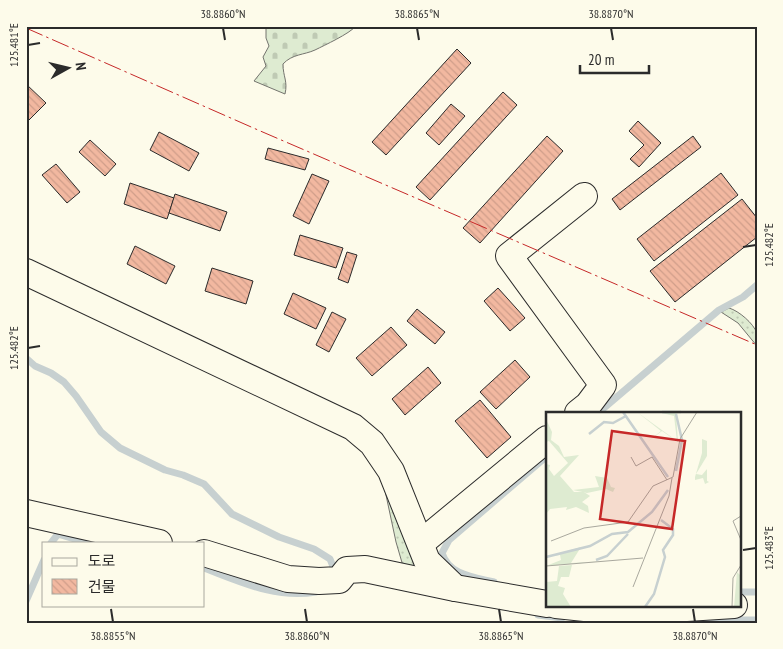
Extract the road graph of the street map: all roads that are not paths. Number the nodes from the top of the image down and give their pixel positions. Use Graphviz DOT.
graph roads {
  1 [pos="584,196"];
  2 [pos="26,272"];
  3 [pos="579,412"];
  4 [pos="546,440"];
  5 [pos="26,513"];
  6 [pos="155,542"];
  7 [pos="421,543"];
  8 [pos="205,553"];
  9 [pos="455,588"];
  10 [pos="546,604"];
  11 [pos="740,605"];
  12 [pos="566,606"];
  13 [pos="718,606"];
  14 [pos="757,606"];
  1 -- 3 [label="street"];
  2 -- 7 [label="street"];
  4 -- 7 [label="street"];
  5 -- 6 [label="street"];
  7 -- 9 [label="street"];
  8 -- 9 [label="street"];
  9 -- 10 [label="street"];
  11 -- 14 [label="street"];
  12 -- 13 [label="street"];
}
